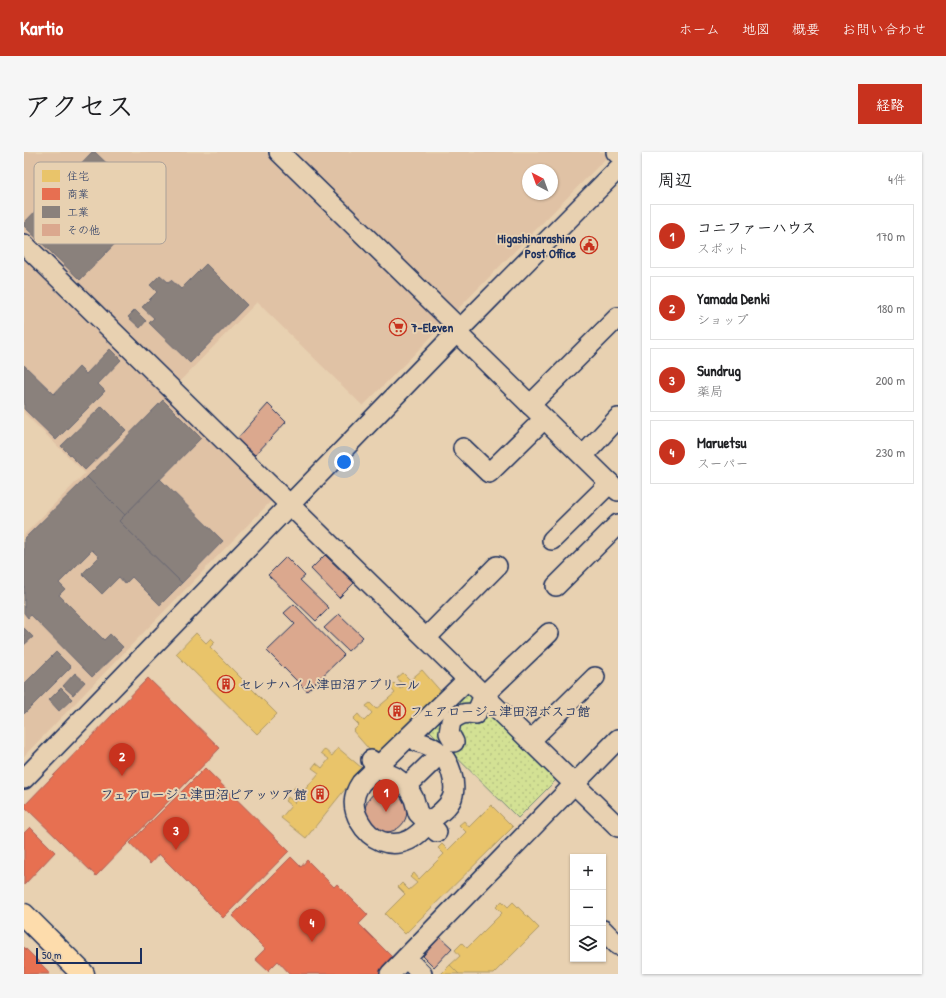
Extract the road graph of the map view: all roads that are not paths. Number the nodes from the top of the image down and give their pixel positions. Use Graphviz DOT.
graph roads {
  1 [pos="279,152"];
  2 [pos="618,169"];
  3 [pos="24,244"];
  4 [pos="618,317"];
  5 [pos="458,331"];
  6 [pos="530,405"];
  7 [pos="544,418"];
  8 [pos="618,418"];
  9 [pos="463,448"];
  10 [pos="583,456"];
  11 [pos="614,487"];
  12 [pos="290,505"];
  13 [pos="618,524"];
  14 [pos="552,540"];
  15 [pos="497,566"];
  16 [pos="556,586"];
  17 [pos="549,633"];
  18 [pos="426,638"];
  19 [pos="594,677"];
  20 [pos="468,680"];
  21 [pos="484,695"];
  22 [pos="618,739"];
  23 [pos="531,740"];
  24 [pos="418,742"];
  25 [pos="447,748"];
  26 [pos="371,760"];
  27 [pos="24,779"];
  28 [pos="574,784"];
  29 [pos="407,786"];
  30 [pos="618,827"];
  31 [pos="437,832"];
  32 [pos="24,915"];
  33 [pos="606,933"];
  34 [pos="618,945"];
  35 [pos="406,958"];
  36 [pos="83,974"];
  37 [pos="390,974"];
  38 [pos="422,974"];
  1 -- 5 [label="street"];
  2 -- 5 [label="street"];
  3 -- 12 [label="street"];
  4 -- 6 [label="street"];
  5 -- 6 [label="street"];
  5 -- 12 [label="street"];
  6 -- 7 [label="street"];
  7 -- 9 [label="street"];
  7 -- 10 [label="street"];
  8 -- 10 [label="street"];
  10 -- 11 [label="street"];
  11 -- 14 [label="street"];
  12 -- 18 [label="street"];
  12 -- 27 [label="street"];
  13 -- 16 [label="street"];
  15 -- 18 [label="street"];
  17 -- 21 [label="street"];
  18 -- 20 [label="street"];
  19 -- 23 [label="street"];
  20 -- 21 [label="street"];
  20 -- 25 [label="street"];
  21 -- 23 [label="street"];
  21 -- 25 [label="street"];
  22 -- 28 [label="street"];
  23 -- 28 [label="street"];
  24 -- 25 [label="street"];
  25 -- 29 [label="street"];
  26 -- 29 [label="street"];
  28 -- 30 [label="street"];
  28 -- 35 [label="street"];
  29 -- 31 [label="street"];
  32 -- 36 [label="main road"];
  33 -- 34 [label="street"];
  35 -- 37 [label="street"];
  35 -- 38 [label="street"];
}
